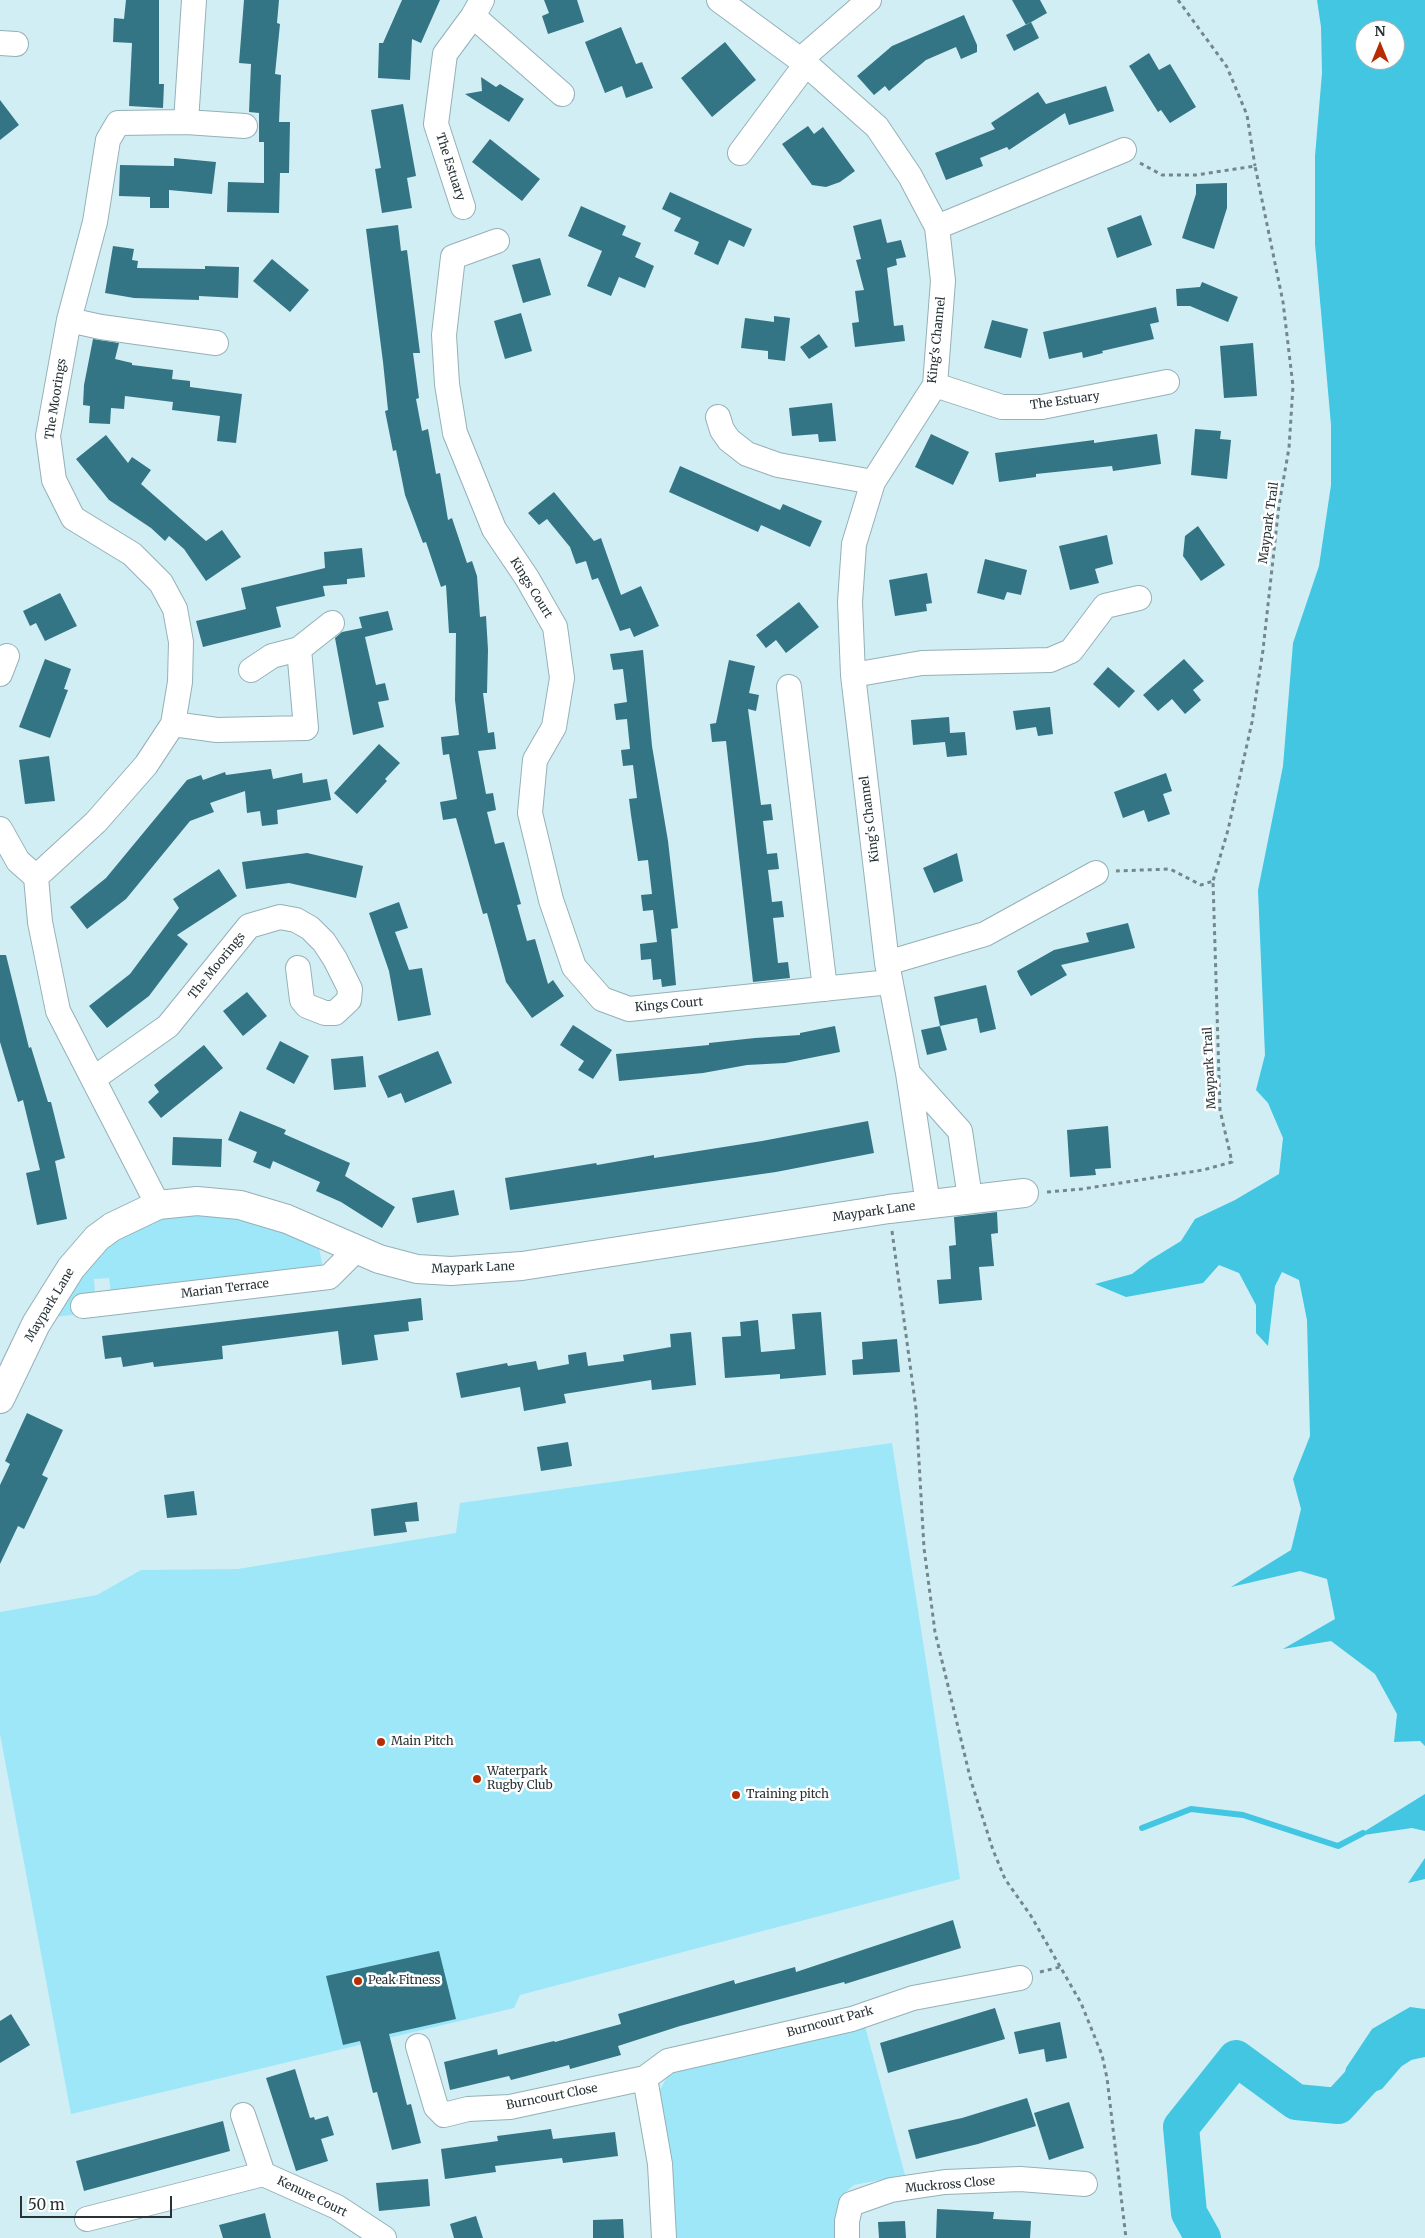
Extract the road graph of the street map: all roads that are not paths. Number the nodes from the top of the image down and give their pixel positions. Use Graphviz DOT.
graph roads {
  1 [pos="194,0"];
  2 [pos="719,0"];
  3 [pos="868,0"];
  4 [pos="478,8"];
  5 [pos="803,62"];
  6 [pos="562,94"];
  7 [pos="186,122"];
  8 [pos="245,126"];
  9 [pos="1124,150"];
  10 [pos="740,153"];
  11 [pos="464,207"];
  12 [pos="937,227"];
  13 [pos="497,240"];
  14 [pos="69,320"];
  15 [pos="216,343"];
  16 [pos="1167,382"];
  17 [pos="935,385"];
  18 [pos="718,417"];
  19 [pos="873,482"];
  20 [pos="1139,598"];
  21 [pos="332,622"];
  22 [pos="299,650"];
  23 [pos="250,670"];
  24 [pos="854,675"];
  25 [pos="789,687"];
  26 [pos="173,724"];
  27 [pos="0,829"];
  28 [pos="1096,873"];
  29 [pos="36,877"];
  30 [pos="298,968"];
  31 [pos="888,973"];
  32 [pos="825,989"];
  33 [pos="908,1073"];
  34 [pos="93,1080"];
  35 [pos="1024,1193"];
  36 [pos="970,1198"];
  37 [pos="928,1204"];
  38 [pos="158,1205"];
  39 [pos="356,1250"];
  40 [pos="83,1306"];
  41 [pos="0,1399"];
  42 [pos="1020,1978"];
  43 [pos="418,2046"];
  44 [pos="645,2078"];
  45 [pos="243,2115"];
  46 [pos="263,2174"];
  47 [pos="1085,2184"];
  48 [pos="87,2219"];
  49 [pos="384,2238"];
  50 [pos="664,2238"];
  51 [pos="847,2238"];
  1 -- 7 [label="street"];
  2 -- 5 [label="street"];
  3 -- 5 [label="street"];
  4 -- 6 [label="street, The Estuary"];
  4 -- 11 [label="street, The Estuary"];
  5 -- 10 [label="street"];
  5 -- 12 [label="street, King's Channel"];
  7 -- 8 [label="street, The Moorings"];
  7 -- 14 [label="street, The Moorings"];
  9 -- 12 [label="street"];
  12 -- 17 [label="street, King's Channel"];
  13 -- 32 [label="street, Kings Court"];
  14 -- 15 [label="street"];
  14 -- 26 [label="street, The Moorings"];
  16 -- 17 [label="street, The Estuary"];
  17 -- 19 [label="street, King's Channel"];
  18 -- 19 [label="street"];
  19 -- 24 [label="street, King's Channel"];
  20 -- 24 [label="street"];
  21 -- 22 [label="street"];
  22 -- 23 [label="street"];
  22 -- 26 [label="street"];
  24 -- 31 [label="street, King's Channel"];
  25 -- 32 [label="street"];
  26 -- 29 [label="street, The Moorings"];
  27 -- 29 [label="street"];
  28 -- 31 [label="street"];
  29 -- 34 [label="street"];
  30 -- 34 [label="street, The Moorings"];
  31 -- 32 [label="street, Kings Court"];
  31 -- 33 [label="street, King's Channel"];
  33 -- 36 [label="street"];
  33 -- 37 [label="street, King's Channel"];
  34 -- 38 [label="street"];
  35 -- 36 [label="street, Maypark Lane"];
  36 -- 37 [label="street, Maypark Lane"];
  37 -- 39 [label="street, Maypark Lane"];
  38 -- 39 [label="street, Maypark Lane"];
  38 -- 41 [label="street, Maypark Lane"];
  39 -- 40 [label="street, Marian Terrace"];
  42 -- 44 [label="street, Burncourt Park"];
  43 -- 44 [label="street, Burncourt Close"];
  44 -- 50 [label="street"];
  45 -- 46 [label="street, Kenure Court"];
  46 -- 48 [label="street, Kenure Court"];
  46 -- 49 [label="street, Kenure Court"];
  47 -- 51 [label="street, Muckross Close"];
}
